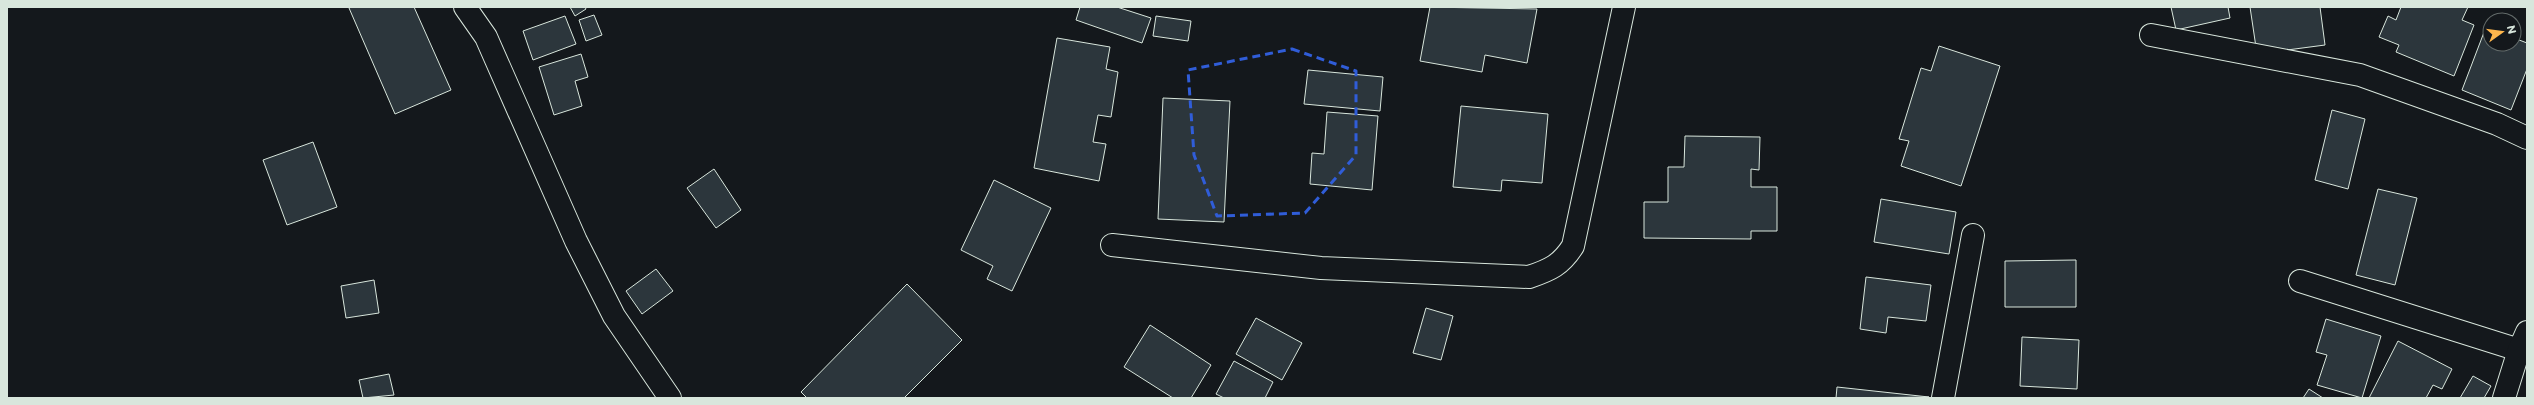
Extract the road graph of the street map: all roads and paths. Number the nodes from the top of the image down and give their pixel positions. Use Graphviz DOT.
graph roads {
  1 [pos="465,7"];
  2 [pos="1624,7"];
  3 [pos="2151,35"];
  4 [pos="2527,138"];
  5 [pos="1973,235"];
  6 [pos="1112,245"];
  7 [pos="2300,281"];
  8 [pos="2523,341"];
  9 [pos="2505,397"];
  10 [pos="670,398"];
  11 [pos="1943,398"];
  1 -- 10 [label="street"];
  2 -- 6 [label="street"];
  3 -- 4 [label="street"];
  5 -- 11 [label="street"];
  7 -- 8 [label="street"];
  8 -- 9 [label="street"];
}
